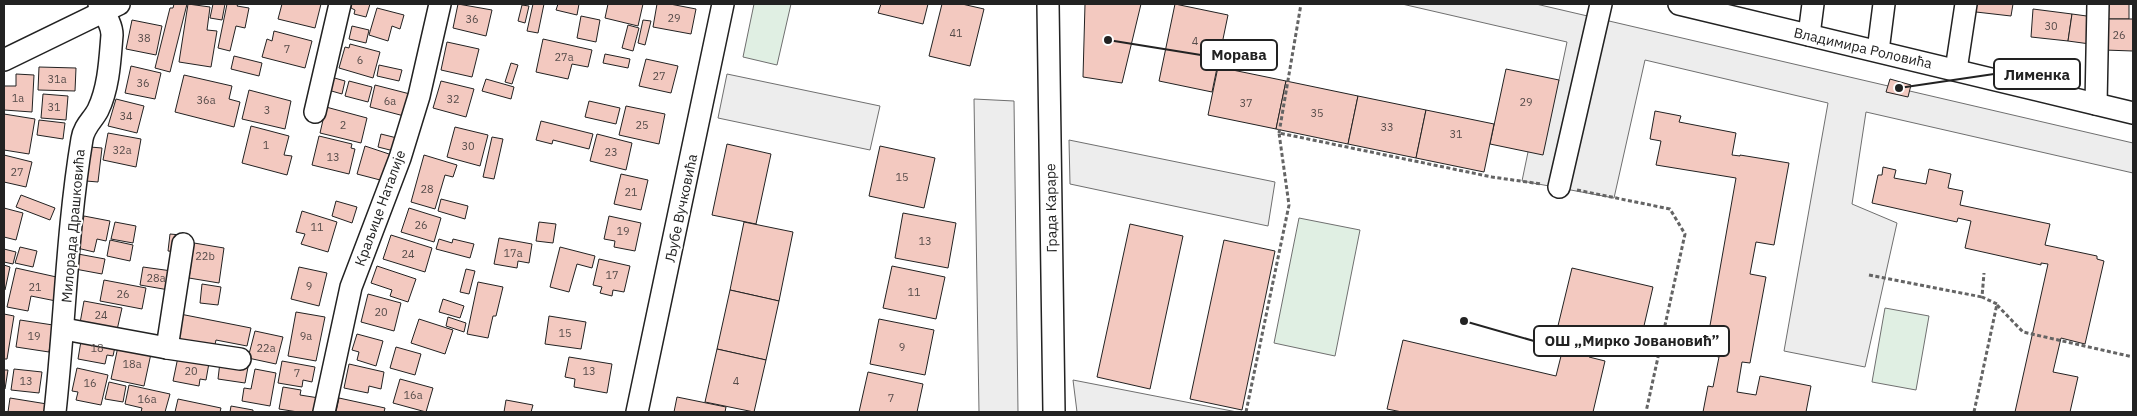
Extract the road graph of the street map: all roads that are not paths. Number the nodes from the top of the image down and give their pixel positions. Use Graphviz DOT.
graph roads {
  1 [pos="340,4"];
  2 [pos="440,4"];
  3 [pos="723,4"];
  4 [pos="1048,4"];
  5 [pos="1601,4"];
  6 [pos="1682,4"];
  7 [pos="1813,4"];
  8 [pos="1884,4"];
  9 [pos="1966,4"];
  10 [pos="2098,4"];
  11 [pos="107,6"];
  12 [pos="1809,35"];
  13 [pos="1878,51"];
  14 [pos="4,60"];
  15 [pos="1956,70"];
  16 [pos="2096,104"];
  17 [pos="314,112"];
  18 [pos="2133,113"];
  19 [pos="1560,187"];
  20 [pos="183,244"];
  21 [pos="64,329"];
  22 [pos="167,348"];
  23 [pos="240,359"];
  24 [pos="55,412"];
  25 [pos="324,412"];
  26 [pos="637,412"];
  27 [pos="1054,412"];
  1 -- 17 [label="street"];
  2 -- 25 [label="street, Краљице Наталије"];
  3 -- 26 [label="street, Љубе Вучковића"];
  4 -- 27 [label="street, Града Караре"];
  5 -- 19 [label="street"];
  6 -- 12 [label="street, Владимира Роловића"];
  7 -- 12 [label="street"];
  8 -- 13 [label="street"];
  9 -- 15 [label="street"];
  10 -- 16 [label="street"];
  11 -- 14 [label="street"];
  11 -- 21 [label="street, Милорада Драшковића"];
  12 -- 13 [label="street, Владимира Роловића"];
  13 -- 15 [label="street, Владимира Роловића"];
  15 -- 16 [label="street, Владимира Роловића"];
  16 -- 18 [label="street, Владимира Роловића"];
  20 -- 22 [label="street"];
  21 -- 22 [label="street"];
  21 -- 24 [label="street, Милорада Драшковића"];
  22 -- 23 [label="street"];
}
